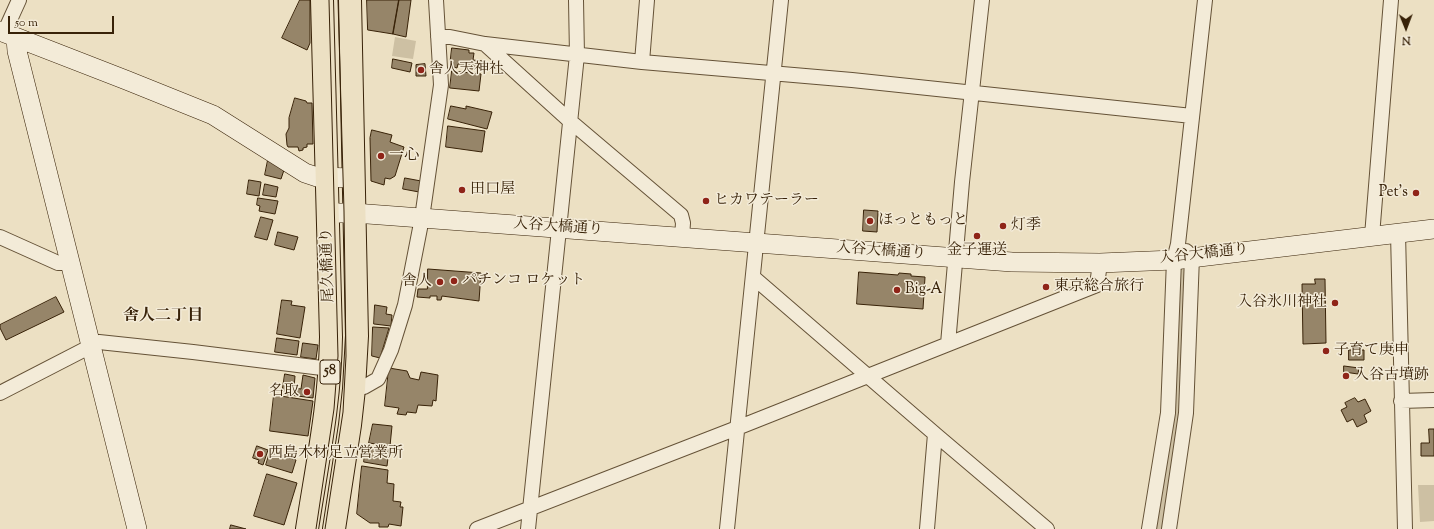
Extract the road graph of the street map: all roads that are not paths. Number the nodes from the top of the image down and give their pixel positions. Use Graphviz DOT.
graph roads {
  1 [pos="19,0"];
  2 [pos="322,0"];
  3 [pos="350,0"];
  4 [pos="436,0"];
  5 [pos="576,0"];
  6 [pos="647,0"];
  7 [pos="781,0"];
  8 [pos="982,0"];
  9 [pos="1205,0"];
  10 [pos="1391,0"];
  11 [pos="5,35"];
  12 [pos="438,37"];
  13 [pos="485,44"];
  14 [pos="577,55"];
  15 [pos="642,62"];
  16 [pos="773,74"];
  17 [pos="972,93"];
  18 [pos="1192,116"];
  19 [pos="570,121"];
  20 [pos="327,178"];
  21 [pos="354,178"];
  22 [pos="327,213"];
  23 [pos="354,213"];
  24 [pos="422,218"];
  25 [pos="559,228"];
  26 [pos="1434,229"];
  27 [pos="1398,233"];
  28 [pos="1372,236"];
  29 [pos="0,237"];
  30 [pos="682,237"];
  31 [pos="756,243"];
  32 [pos="1181,253"];
  33 [pos="955,257"];
  34 [pos="71,263"];
  35 [pos="1100,263"];
  36 [pos="753,277"];
  37 [pos="948,344"];
  38 [pos="92,345"];
  39 [pos="330,369"];
  40 [pos="867,376"];
  41 [pos="354,389"];
  42 [pos="0,393"];
  43 [pos="1434,400"];
  44 [pos="1402,401"];
  45 [pos="737,428"];
  46 [pos="935,434"];
  47 [pos="530,508"];
  48 [pos="137,529"];
  49 [pos="307,529"];
  50 [pos="334,529"];
  51 [pos="477,529"];
  52 [pos="528,529"];
  53 [pos="727,529"];
  54 [pos="927,529"];
  55 [pos="1047,529"];
  56 [pos="1149,529"];
  57 [pos="1169,529"];
  58 [pos="1405,529"];
  1 -- 11 [label="street"];
  2 -- 20 [label="main road, 尾久橋通り / 58"];
  3 -- 21 [label="main road, 尾久橋通り / 58"];
  4 -- 12 [label="street"];
  5 -- 14 [label="street"];
  6 -- 15 [label="street"];
  7 -- 16 [label="street"];
  8 -- 17 [label="street"];
  9 -- 18 [label="street"];
  10 -- 28 [label="street"];
  11 -- 20 [label="street"];
  11 -- 34 [label="street"];
  12 -- 13 [label="street"];
  12 -- 24 [label="street"];
  13 -- 14 [label="street"];
  13 -- 19 [label="street"];
  14 -- 15 [label="street"];
  14 -- 19 [label="street"];
  15 -- 16 [label="street"];
  16 -- 17 [label="street"];
  16 -- 31 [label="street"];
  17 -- 18 [label="street"];
  17 -- 33 [label="street"];
  18 -- 32 [label="street"];
  19 -- 25 [label="street"];
  19 -- 30 [label="street"];
  20 -- 21 [label="street"];
  20 -- 22 [label="main road, 尾久橋通り / 58"];
  21 -- 23 [label="main road, 尾久橋通り / 58"];
  22 -- 23 [label="street, 入谷大橋通り"];
  22 -- 39 [label="main road, 尾久橋通り / 58"];
  23 -- 24 [label="street, 入谷大橋通り"];
  23 -- 41 [label="main road, 尾久橋通り / 58"];
  24 -- 25 [label="street, 入谷大橋通り"];
  24 -- 41 [label="street"];
  25 -- 30 [label="street, 入谷大橋通り"];
  25 -- 47 [label="street"];
  26 -- 27 [label="street, 入谷大橋通り"];
  27 -- 28 [label="street, 入谷大橋通り"];
  27 -- 44 [label="street"];
  28 -- 32 [label="street, 入谷大橋通り"];
  29 -- 34 [label="street"];
  30 -- 31 [label="street, 入谷大橋通り"];
  31 -- 33 [label="street, 入谷大橋通り"];
  31 -- 36 [label="street"];
  32 -- 35 [label="street, 入谷大橋通り"];
  32 -- 56 [label="street"];
  32 -- 57 [label="street"];
  33 -- 35 [label="street, 入谷大橋通り"];
  33 -- 37 [label="street"];
  34 -- 38 [label="street"];
  35 -- 37 [label="street"];
  36 -- 40 [label="street"];
  36 -- 45 [label="street"];
  37 -- 40 [label="street"];
  38 -- 39 [label="street"];
  38 -- 42 [label="street"];
  38 -- 48 [label="street"];
  39 -- 49 [label="main road, 尾久橋通り / 58"];
  40 -- 45 [label="street"];
  40 -- 46 [label="street"];
  41 -- 50 [label="main road, 尾久橋通り / 58"];
  43 -- 44 [label="street"];
  44 -- 58 [label="street"];
  45 -- 47 [label="street"];
  45 -- 53 [label="street"];
  46 -- 54 [label="street"];
  46 -- 55 [label="street"];
  47 -- 51 [label="street"];
  47 -- 52 [label="street"];
}
